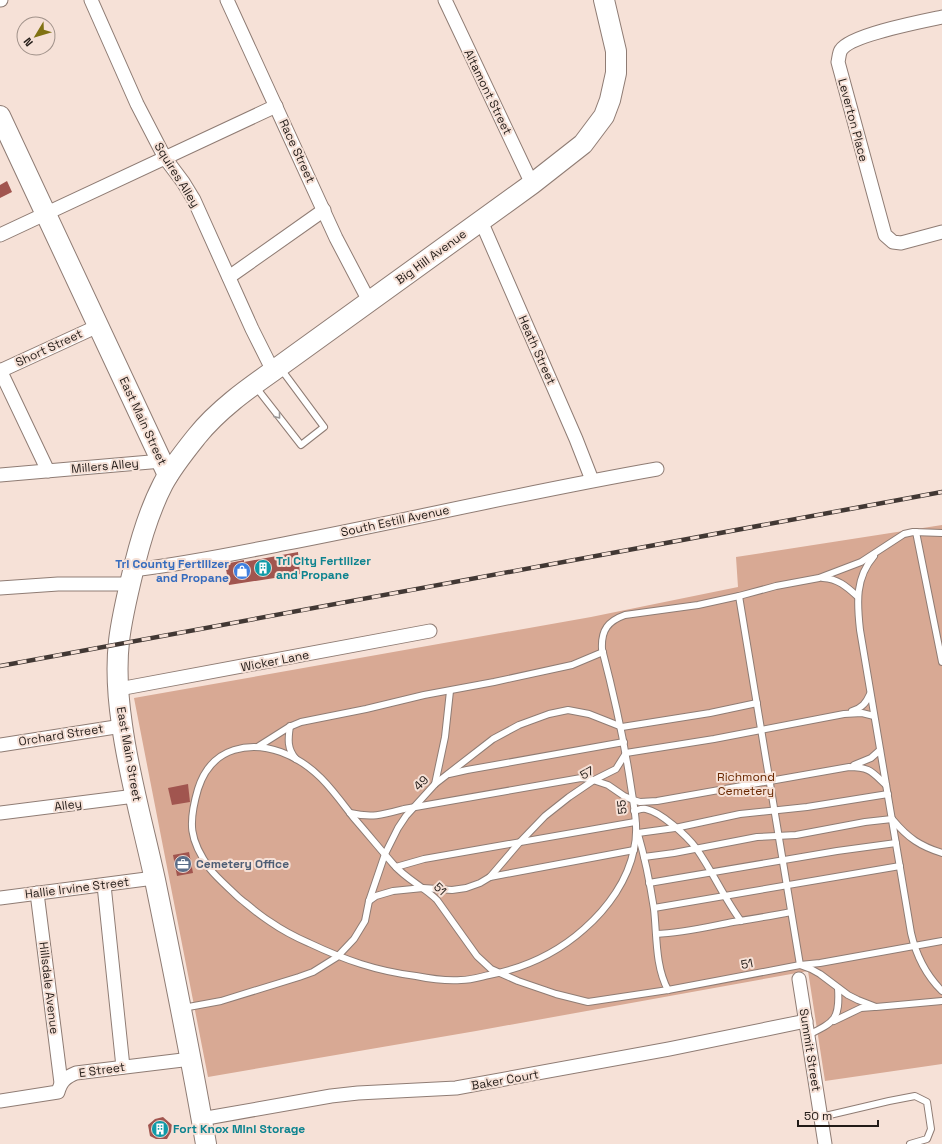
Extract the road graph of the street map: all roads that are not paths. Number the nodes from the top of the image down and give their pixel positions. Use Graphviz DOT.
graph roads {
  1 [pos="91,0"];
  2 [pos="227,0"];
  3 [pos="445,0"];
  4 [pos="604,0"];
  5 [pos="942,17"];
  6 [pos="276,106"];
  7 [pos="0,116"];
  8 [pos="165,158"];
  9 [pos="532,184"];
  10 [pos="324,210"];
  11 [pos="46,213"];
  12 [pos="481,221"];
  13 [pos="942,232"];
  14 [pos="0,235"];
  15 [pos="229,277"];
  16 [pos="369,301"];
  17 [pos="98,326"];
  18 [pos="276,368"];
  19 [pos="0,370"];
  20 [pos="254,385"];
  21 [pos="165,468"];
  22 [pos="657,469"];
  23 [pos="48,471"];
  24 [pos="0,475"];
  25 [pos="592,480"];
  26 [pos="916,532"];
  27 [pos="942,533"];
  28 [pos="876,553"];
  29 [pos="132,577"];
  30 [pos="819,578"];
  31 [pos="0,588"];
  32 [pos="739,596"];
  33 [pos="857,596"];
  34 [pos="430,631"];
  35 [pos="603,652"];
  36 [pos="942,662"];
  37 [pos="119,689"];
  38 [pos="450,690"];
  39 [pos="870,694"];
  40 [pos="757,702"];
  41 [pos="844,714"];
  42 [pos="874,716"];
  43 [pos="122,726"];
  44 [pos="290,726"];
  45 [pos="622,727"];
  46 [pos="761,729"];
  47 [pos="624,742"];
  48 [pos="0,745"];
  49 [pos="259,746"];
  50 [pos="880,750"];
  51 [pos="626,753"];
  52 [pos="298,760"];
  53 [pos="849,767"];
  54 [pos="446,775"];
  55 [pos="594,780"];
  56 [pos="769,781"];
  57 [pos="435,784"];
  58 [pos="886,785"];
  59 [pos="888,794"];
  60 [pos="136,796"];
  61 [pos="633,800"];
  62 [pos="413,808"];
  63 [pos="774,810"];
  64 [pos="634,811"];
  65 [pos="350,813"];
  66 [pos="0,814"];
  67 [pos="892,819"];
  68 [pos="635,822"];
  69 [pos="675,828"];
  70 [pos="638,833"];
  71 [pos="778,836"];
  72 [pos="519,843"];
  73 [pos="896,843"];
  74 [pos="696,848"];
  75 [pos="634,850"];
  76 [pos="942,853"];
  77 [pos="385,854"];
  78 [pos="644,857"];
  79 [pos="782,861"];
  80 [pos="900,866"];
  81 [pos="396,867"];
  82 [pos="712,873"];
  83 [pos="490,877"];
  84 [pos="154,878"];
  85 [pos="649,883"];
  86 [pos="104,885"];
  87 [pos="787,886"];
  88 [pos="423,888"];
  89 [pos="37,892"];
  90 [pos="725,896"];
  91 [pos="0,898"];
  92 [pos="369,901"];
  93 [pos="654,908"];
  94 [pos="791,912"];
  95 [pos="742,921"];
  96 [pos="656,934"];
  97 [pos="942,941"];
  98 [pos="914,946"];
  99 [pos="336,956"];
  100 [pos="800,965"];
  101 [pos="500,973"];
  102 [pos="799,979"];
  103 [pos="838,988"];
  104 [pos="668,990"];
  105 [pos="942,991"];
  106 [pos="942,1001"];
  107 [pos="876,1007"];
  108 [pos="182,1009"];
  109 [pos="806,1021"];
  110 [pos="831,1023"];
  111 [pos="808,1035"];
  112 [pos="191,1060"];
  113 [pos="123,1067"];
  114 [pos="61,1083"];
  115 [pos="0,1101"];
  116 [pos="821,1117"];
  117 [pos="202,1119"];
  118 [pos="206,1144"];
  119 [pos="825,1144"];
  120 [pos="910,1144"];
  1 -- 8 [label="street, Squires Alley"];
  2 -- 6 [label="street, Race Street"];
  3 -- 9 [label="street, Altamont Street"];
  4 -- 9 [label="main road, Big Hill Avenue"];
  5 -- 13 [label="street, Leverton Place"];
  6 -- 8 [label="street"];
  6 -- 10 [label="street, Race Street"];
  7 -- 11 [label="main road, East Main Street"];
  8 -- 11 [label="street"];
  8 -- 15 [label="street, Squires Alley"];
  9 -- 12 [label="main road, Big Hill Avenue"];
  10 -- 15 [label="street"];
  10 -- 16 [label="street, Race Street"];
  11 -- 14 [label="street"];
  11 -- 17 [label="main road, East Main Street"];
  12 -- 16 [label="main road, Big Hill Avenue"];
  12 -- 25 [label="street, Heath Street"];
  15 -- 18 [label="street, Squires Alley"];
  16 -- 18 [label="main road, Big Hill Avenue"];
  17 -- 19 [label="street, Short Street"];
  17 -- 21 [label="main road, East Main Street"];
  18 -- 20 [label="main road, Big Hill Avenue"];
  20 -- 18 [label="lane, one-way"];
  19 -- 23 [label="street"];
  20 -- 21 [label="main road, Big Hill Avenue"];
  21 -- 23 [label="street, Millers Alley"];
  21 -- 29 [label="main road, East Main Street"];
  22 -- 25 [label="street, South Estill Avenue"];
  23 -- 24 [label="street, Millers Alley"];
  25 -- 29 [label="street, South Estill Avenue"];
  26 -- 27 [label="lane, 55"];
  26 -- 28 [label="lane, 55"];
  26 -- 36 [label="lane"];
  28 -- 30 [label="lane, 55"];
  28 -- 33 [label="lane"];
  29 -- 31 [label="street, South Estill Avenue"];
  29 -- 37 [label="main road, East Main Street"];
  30 -- 32 [label="lane, 55"];
  30 -- 33 [label="lane, 55"];
  32 -- 35 [label="lane, 55"];
  32 -- 40 [label="lane"];
  33 -- 39 [label="lane"];
  34 -- 37 [label="street, Wicker Lane"];
  35 -- 38 [label="lane"];
  35 -- 45 [label="lane, 55"];
  37 -- 43 [label="main road, East Main Street"];
  38 -- 44 [label="lane"];
  38 -- 57 [label="lane"];
  39 -- 41 [label="lane"];
  39 -- 42 [label="lane"];
  40 -- 45 [label="lane"];
  40 -- 46 [label="lane"];
  41 -- 42 [label="lane"];
  41 -- 46 [label="lane"];
  42 -- 50 [label="lane"];
  43 -- 48 [label="street, Orchard Street"];
  43 -- 60 [label="main road, East Main Street"];
  44 -- 49 [label="lane"];
  44 -- 52 [label="lane"];
  45 -- 47 [label="lane, 55"];
  45 -- 54 [label="lane, 49"];
  46 -- 51 [label="lane"];
  46 -- 56 [label="lane"];
  47 -- 51 [label="lane, 55"];
  47 -- 54 [label="lane"];
  49 -- 52 [label="lane, 51"];
  49 -- 99 [label="lane, 51"];
  50 -- 53 [label="lane"];
  50 -- 58 [label="lane"];
  51 -- 55 [label="lane, 57"];
  51 -- 61 [label="lane, 55"];
  52 -- 65 [label="lane, 51"];
  53 -- 56 [label="lane"];
  53 -- 58 [label="lane"];
  54 -- 57 [label="lane, 49"];
  55 -- 61 [label="lane"];
  55 -- 62 [label="lane"];
  55 -- 72 [label="lane, 57"];
  56 -- 61 [label="lane"];
  56 -- 63 [label="lane"];
  57 -- 62 [label="lane, 49"];
  58 -- 59 [label="lane"];
  59 -- 63 [label="lane"];
  59 -- 67 [label="lane"];
  60 -- 66 [label="street, Alley"];
  60 -- 84 [label="main road, East Main Street"];
  61 -- 64 [label="lane, 55"];
  62 -- 65 [label="lane"];
  62 -- 77 [label="lane, 49"];
  63 -- 69 [label="lane"];
  63 -- 71 [label="lane"];
  64 -- 68 [label="lane, 55"];
  64 -- 69 [label="lane"];
  65 -- 77 [label="lane, 51"];
  67 -- 71 [label="lane"];
  67 -- 73 [label="lane"];
  67 -- 76 [label="lane"];
  68 -- 70 [label="lane"];
  68 -- 72 [label="lane"];
  68 -- 75 [label="lane, 55"];
  69 -- 70 [label="lane"];
  69 -- 74 [label="lane"];
  70 -- 78 [label="lane"];
  71 -- 74 [label="lane"];
  71 -- 79 [label="lane"];
  72 -- 81 [label="lane"];
  72 -- 83 [label="lane, 57"];
  73 -- 79 [label="lane"];
  73 -- 80 [label="lane"];
  74 -- 78 [label="lane"];
  74 -- 82 [label="lane"];
  75 -- 83 [label="lane"];
  75 -- 101 [label="lane, 55"];
  77 -- 81 [label="lane, 51"];
  77 -- 92 [label="lane, 49"];
  78 -- 85 [label="lane"];
  79 -- 82 [label="lane"];
  79 -- 87 [label="lane"];
  80 -- 87 [label="lane"];
  80 -- 98 [label="lane"];
  81 -- 88 [label="lane, 51"];
  82 -- 85 [label="lane"];
  82 -- 90 [label="lane"];
  83 -- 88 [label="lane, 57"];
  84 -- 86 [label="street, Hallie Irvine Street"];
  84 -- 108 [label="main road, East Main Street"];
  85 -- 93 [label="lane"];
  86 -- 89 [label="street, Hallie Irvine Street"];
  86 -- 113 [label="street"];
  87 -- 90 [label="lane"];
  87 -- 94 [label="lane"];
  88 -- 92 [label="lane, 57"];
  88 -- 101 [label="lane, 51"];
  89 -- 91 [label="street, Hallie Irvine Street"];
  89 -- 114 [label="street, Hillsdale Avenue"];
  90 -- 93 [label="lane"];
  90 -- 95 [label="lane"];
  92 -- 99 [label="lane, 49"];
  93 -- 96 [label="lane"];
  94 -- 95 [label="lane"];
  94 -- 100 [label="lane"];
  95 -- 96 [label="lane"];
  96 -- 104 [label="lane"];
  97 -- 98 [label="lane, 51"];
  98 -- 100 [label="lane, 51"];
  98 -- 105 [label="lane"];
  99 -- 101 [label="lane, 55"];
  99 -- 108 [label="lane, 49"];
  100 -- 103 [label="lane"];
  100 -- 104 [label="lane, 51"];
  101 -- 104 [label="lane, 51"];
  102 -- 109 [label="street, Summit Street"];
  103 -- 107 [label="lane"];
  103 -- 110 [label="lane"];
  106 -- 107 [label="lane"];
  107 -- 110 [label="lane"];
  108 -- 112 [label="main road, East Main Street"];
  109 -- 111 [label="street, Summit Street"];
  109 -- 117 [label="street, Baker Court"];
  110 -- 111 [label="lane"];
  111 -- 116 [label="street, Summit Street"];
  112 -- 113 [label="street, E Street"];
  112 -- 117 [label="main road, East Main Street"];
  113 -- 114 [label="street, E Street"];
  114 -- 115 [label="street, E Street"];
  116 -- 119 [label="street, Summit Street"];
  116 -- 120 [label="lane"];
  117 -- 118 [label="main road, East Main Street"];
}
